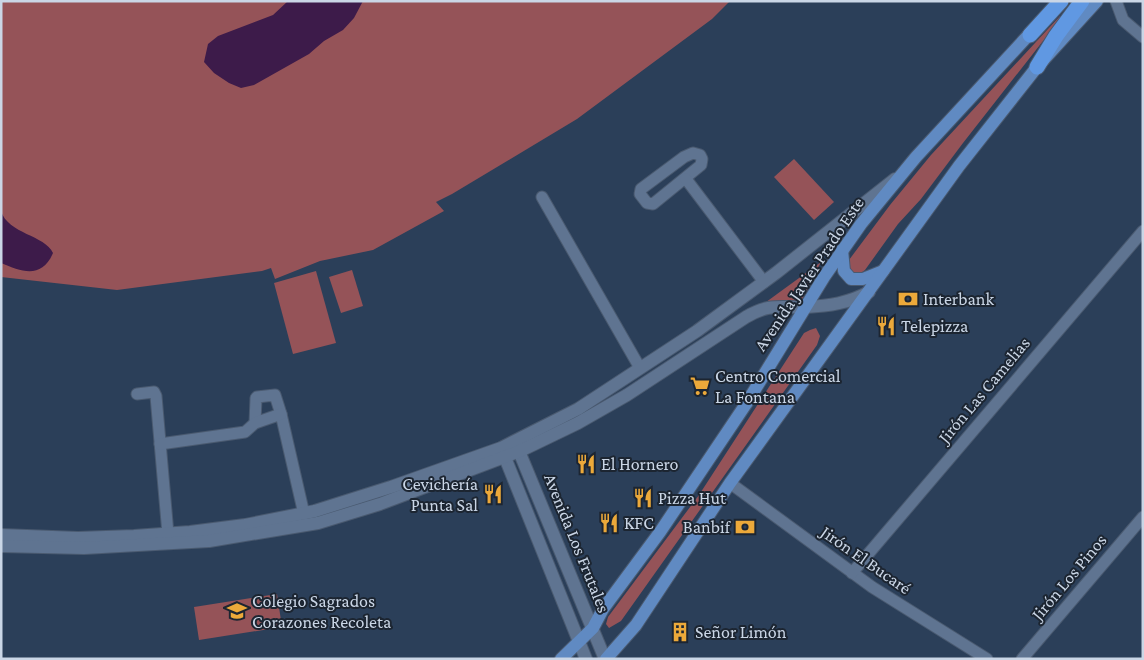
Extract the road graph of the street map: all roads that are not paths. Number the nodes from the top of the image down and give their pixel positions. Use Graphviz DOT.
graph roads {
  1 [pos="1059,1"];
  2 [pos="1082,1"];
  3 [pos="1097,1"];
  4 [pos="1116,1"];
  5 [pos="1030,35"];
  6 [pos="1143,37"];
  7 [pos="1037,67"];
  8 [pos="901,174"];
  9 [pos="686,179"];
  10 [pos="542,197"];
  11 [pos="1143,230"];
  12 [pos="842,250"];
  13 [pos="884,271"];
  14 [pos="764,282"];
  15 [pos="869,292"];
  16 [pos="805,307"];
  17 [pos="640,368"];
  18 [pos="137,394"];
  19 [pos="281,414"];
  20 [pos="255,423"];
  21 [pos="160,444"];
  22 [pos="518,446"];
  23 [pos="503,452"];
  24 [pos="730,483"];
  25 [pos="538,492"];
  26 [pos="521,496"];
  27 [pos="304,514"];
  28 [pos="1143,517"];
  29 [pos="168,534"];
  30 [pos="1,535"];
  31 [pos="1,546"];
  32 [pos="852,573"];
  33 [pos="573,582"];
  34 [pos="558,590"];
  35 [pos="593,628"];
  36 [pos="579,642"];
  37 [pos="561,659"];
  38 [pos="586,659"];
  39 [pos="606,659"];
  40 [pos="987,659"];
  41 [pos="1022,659"];
  1 -- 5 [label="highway"];
  2 -- 7 [label="highway"];
  3 -- 7 [label="main road"];
  4 -- 6 [label="street"];
  5 -- 8 [label="main road, Avenida Javier Prado Este"];
  7 -- 13 [label="main road"];
  8 -- 12 [label="main road, Avenida Javier Prado Este"];
  8 -- 14 [label="main road"];
  9 -- 9 [label="street"];
  9 -- 14 [label="street"];
  10 -- 17 [label="street"];
  11 -- 32 [label="street, Jirón Las Camelias"];
  12 -- 13 [label="main road"];
  12 -- 16 [label="main road, Avenida Javier Prado Este"];
  13 -- 15 [label="main road"];
  14 -- 17 [label="main road"];
  15 -- 16 [label="main road"];
  15 -- 24 [label="main road"];
  16 -- 22 [label="main road"];
  16 -- 35 [label="main road, Avenida Javier Prado Este"];
  17 -- 22 [label="main road"];
  18 -- 21 [label="street"];
  19 -- 20 [label="street"];
  19 -- 20 [label="street"];
  19 -- 27 [label="street"];
  20 -- 21 [label="street"];
  21 -- 29 [label="street"];
  22 -- 23 [label="main road"];
  22 -- 25 [label="main road, Avenida Los Frutales"];
  23 -- 26 [label="main road, Avenida Los Frutales"];
  23 -- 27 [label="main road"];
  23 -- 31 [label="main road"];
  24 -- 32 [label="street, Jirón El Bucaré"];
  24 -- 39 [label="main road"];
  25 -- 26 [label="main road"];
  25 -- 33 [label="main road, Avenida Los Frutales"];
  26 -- 34 [label="main road, Avenida Los Frutales"];
  27 -- 29 [label="main road"];
  28 -- 41 [label="street, Jirón Los Pinos"];
  29 -- 30 [label="main road"];
  32 -- 40 [label="street, Jirón El Bucaré"];
  33 -- 34 [label="main road"];
  33 -- 35 [label="main road, Avenida Los Frutales"];
  34 -- 36 [label="main road, Avenida Los Frutales"];
  35 -- 36 [label="main road, Avenida Javier Prado Este"];
  35 -- 39 [label="main road, Avenida Los Frutales"];
  36 -- 37 [label="main road, Avenida Javier Prado Este"];
  36 -- 38 [label="main road, Avenida Los Frutales"];
}
